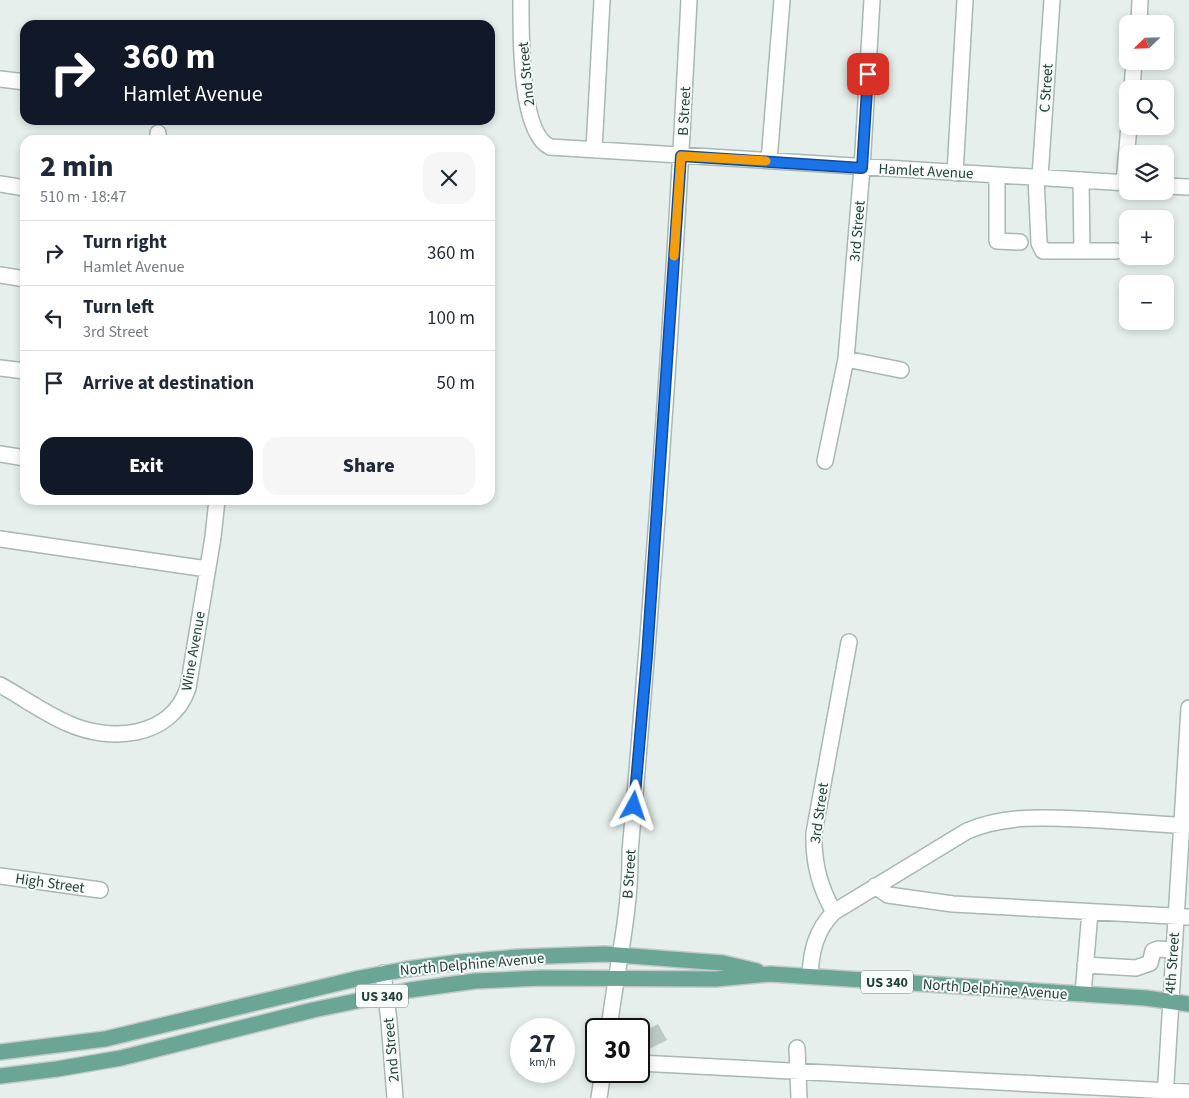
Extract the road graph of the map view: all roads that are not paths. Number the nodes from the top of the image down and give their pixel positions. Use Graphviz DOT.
graph roads {
  1 [pos="520,0"];
  2 [pos="602,0"];
  3 [pos="689,0"];
  4 [pos="782,0"];
  5 [pos="872,0"];
  6 [pos="965,0"];
  7 [pos="1052,0"];
  8 [pos="1140,0"];
  9 [pos="1139,15"];
  10 [pos="0,79"];
  11 [pos="20,81"];
  12 [pos="545,145"];
  13 [pos="594,150"];
  14 [pos="681,156"];
  15 [pos="769,162"];
  16 [pos="862,168"];
  17 [pos="955,173"];
  18 [pos="997,175"];
  19 [pos="1038,177"];
  20 [pos="1081,180"];
  21 [pos="1119,183"];
  22 [pos="0,184"];
  23 [pos="1174,186"];
  24 [pos="20,187"];
  25 [pos="1189,187"];
  26 [pos="1020,242"];
  27 [pos="1082,250"];
  28 [pos="1116,251"];
  29 [pos="0,275"];
  30 [pos="20,277"];
  31 [pos="846,359"];
  32 [pos="0,368"];
  33 [pos="20,370"];
  34 [pos="901,370"];
  35 [pos="0,454"];
  36 [pos="20,457"];
  37 [pos="825,461"];
  38 [pos="217,505"];
  39 [pos="0,540"];
  40 [pos="207,569"];
  41 [pos="849,642"];
  42 [pos="0,685"];
  43 [pos="1189,708"];
  44 [pos="1186,826"];
  45 [pos="0,876"];
  46 [pos="876,886"];
  47 [pos="100,890"];
  48 [pos="834,912"];
  49 [pos="1090,912"];
  50 [pos="1182,916"];
  51 [pos="1173,950"];
  52 [pos="622,955"];
  53 [pos="1085,966"];
  54 [pos="383,973"];
  55 [pos="770,974"];
  56 [pos="810,976"];
  57 [pos="616,977"];
  58 [pos="1083,994"];
  59 [pos="386,995"];
  60 [pos="1170,1002"];
  61 [pos="1189,1004"];
  62 [pos="610,1018"];
  63 [pos="797,1048"];
  64 [pos="0,1052"];
  65 [pos="650,1064"];
  66 [pos="799,1073"];
  67 [pos="0,1076"];
  68 [pos="601,1083"];
  69 [pos="1189,1092"];
  70 [pos="1165,1094"];
  71 [pos="396,1098"];
  72 [pos="598,1098"];
  73 [pos="799,1098"];
  1 -- 12 [label="street, 2nd Street"];
  2 -- 13 [label="street"];
  3 -- 14 [label="street, B Street"];
  4 -- 15 [label="street"];
  5 -- 16 [label="street, 3rd Street"];
  6 -- 17 [label="street"];
  7 -- 19 [label="street, C Street"];
  8 -- 9 [label="street"];
  10 -- 11 [label="street"];
  12 -- 13 [label="street, Hamlet Avenue"];
  13 -- 14 [label="street, Hamlet Avenue"];
  14 -- 15 [label="street, Hamlet Avenue"];
  14 -- 52 [label="street, B Street"];
  15 -- 16 [label="street, Hamlet Avenue"];
  16 -- 17 [label="street, Hamlet Avenue"];
  16 -- 31 [label="street, 3rd Street"];
  17 -- 18 [label="street, Hamlet Avenue"];
  18 -- 19 [label="street, Hamlet Avenue"];
  18 -- 26 [label="street"];
  19 -- 20 [label="street, Hamlet Avenue"];
  19 -- 27 [label="street, C Street"];
  20 -- 21 [label="street, Hamlet Avenue"];
  20 -- 27 [label="street"];
  22 -- 24 [label="street"];
  23 -- 25 [label="street"];
  27 -- 28 [label="street"];
  29 -- 30 [label="street"];
  31 -- 34 [label="street"];
  31 -- 37 [label="street, 3rd Street"];
  32 -- 33 [label="street"];
  35 -- 36 [label="street"];
  38 -- 40 [label="street, Wine Avenue"];
  39 -- 40 [label="street"];
  40 -- 42 [label="street, Wine Avenue"];
  41 -- 48 [label="street, 3rd Street"];
  43 -- 44 [label="street, 4th Street"];
  44 -- 46 [label="street"];
  44 -- 50 [label="street, 4th Street"];
  45 -- 47 [label="street, High Street"];
  46 -- 48 [label="street"];
  46 -- 49 [label="street"];
  48 -- 56 [label="street"];
  49 -- 50 [label="street"];
  49 -- 53 [label="street"];
  50 -- 51 [label="street, 4th Street"];
  51 -- 53 [label="street"];
  51 -- 60 [label="street, 4th Street"];
  52 -- 54 [label="main road, North Delphine Avenue / US 340"];
  52 -- 55 [label="main road, North Delphine Avenue / US 340"];
  52 -- 57 [label="street, B Street"];
  53 -- 58 [label="street"];
  54 -- 59 [label="street, 2nd Street"];
  54 -- 64 [label="main road, North Delphine Avenue / US 340"];
  55 -- 56 [label="main road, North Delphine Avenue / US 340"];
  55 -- 57 [label="main road, North Delphine Avenue / US 340"];
  56 -- 58 [label="main road, North Delphine Avenue / US 340"];
  57 -- 59 [label="main road, North Delphine Avenue / US 340"];
  57 -- 62 [label="street, B Street"];
  58 -- 60 [label="main road, North Delphine Avenue / US 340"];
  59 -- 67 [label="main road, North Delphine Avenue / US 340"];
  59 -- 71 [label="street, 2nd Street"];
  60 -- 61 [label="main road, North Delphine Avenue / US 340"];
  60 -- 70 [label="street, 4th Street"];
  63 -- 66 [label="street"];
  65 -- 66 [label="street"];
  66 -- 70 [label="street"];
  66 -- 73 [label="street"];
  68 -- 72 [label="street"];
  69 -- 70 [label="street"];
}
